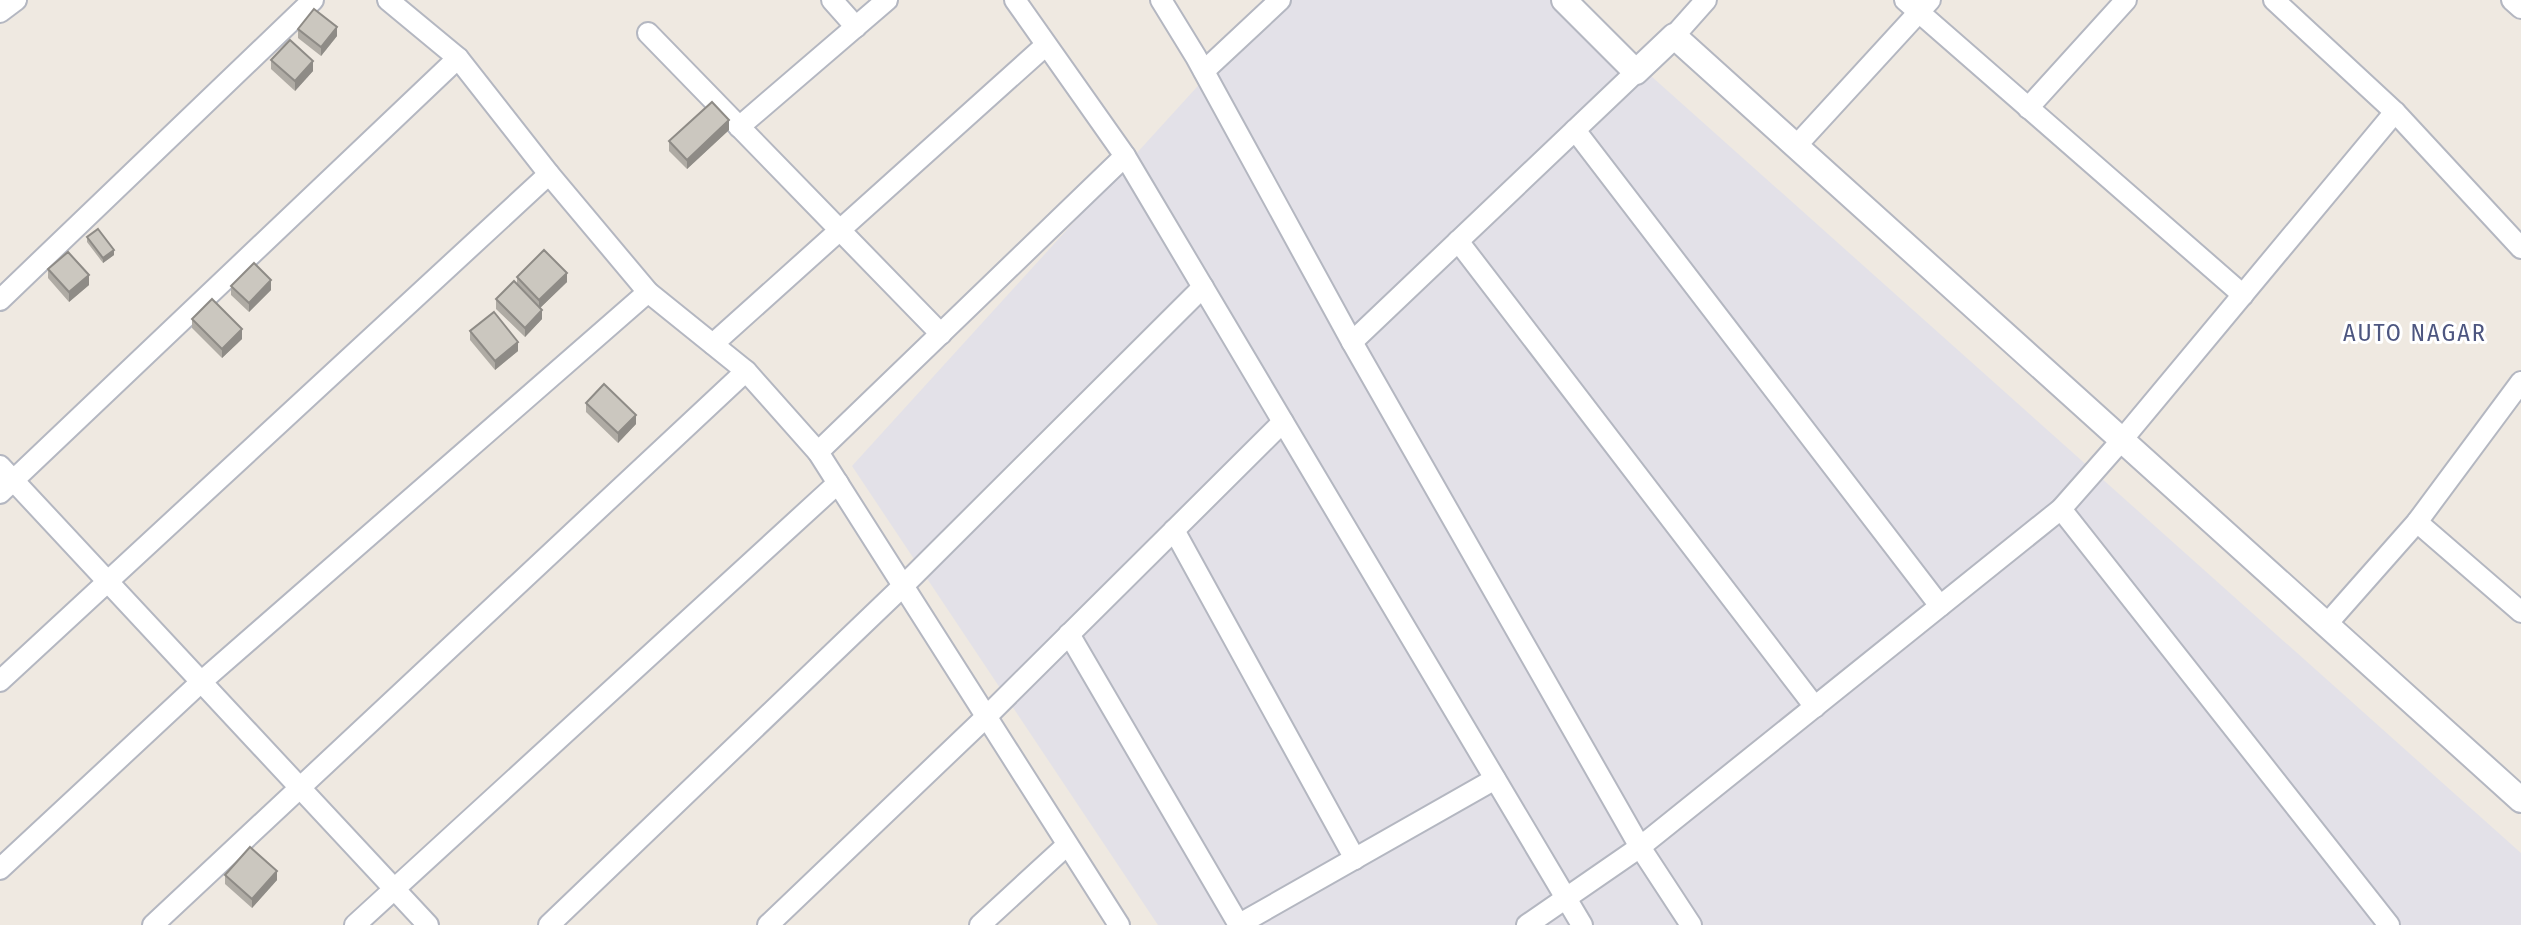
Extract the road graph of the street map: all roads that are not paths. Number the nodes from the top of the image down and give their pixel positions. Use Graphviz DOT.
graph roads {
  1 [pos="16,0"];
  2 [pos="313,0"];
  3 [pos="388,0"];
  4 [pos="832,0"];
  5 [pos="887,0"];
  6 [pos="1015,0"];
  7 [pos="1161,0"];
  8 [pos="1280,0"];
  9 [pos="1564,0"];
  10 [pos="1706,0"];
  11 [pos="2126,0"];
  12 [pos="2274,0"];
  13 [pos="2512,0"];
  14 [pos="1918,4"];
  15 [pos="2521,8"];
  16 [pos="0,12"];
  17 [pos="856,27"];
  18 [pos="648,33"];
  19 [pos="1674,36"];
  20 [pos="1046,45"];
  21 [pos="458,58"];
  22 [pos="1204,71"];
  23 [pos="1636,72"];
  24 [pos="2028,108"];
  25 [pos="2395,112"];
  26 [pos="739,127"];
  27 [pos="1575,130"];
  28 [pos="1796,146"];
  29 [pos="1125,156"];
  30 [pos="549,174"];
  31 [pos="839,231"];
  32 [pos="1458,241"];
  33 [pos="2521,248"];
  34 [pos="1203,287"];
  35 [pos="648,292"];
  36 [pos="2243,295"];
  37 [pos="0,300"];
  38 [pos="941,334"];
  39 [pos="1352,342"];
  40 [pos="713,344"];
  41 [pos="746,371"];
  42 [pos="2521,382"];
  43 [pos="1283,422"];
  44 [pos="2121,441"];
  45 [pos="818,452"];
  46 [pos="4,480"];
  47 [pos="838,483"];
  48 [pos="2061,509"];
  49 [pos="2417,522"];
  50 [pos="1174,530"];
  51 [pos="108,582"];
  52 [pos="903,586"];
  53 [pos="1940,606"];
  54 [pos="2521,612"];
  55 [pos="2326,625"];
  56 [pos="1069,634"];
  57 [pos="0,681"];
  58 [pos="201,682"];
  59 [pos="1815,707"];
  60 [pos="986,717"];
  61 [pos="1495,779"];
  62 [pos="300,788"];
  63 [pos="2521,800"];
  64 [pos="1067,845"];
  65 [pos="1640,847"];
  66 [pos="1355,859"];
  67 [pos="0,869"];
  68 [pos="394,889"];
  69 [pos="1567,900"];
  70 [pos="153,925"];
  71 [pos="355,925"];
  72 [pos="428,925"];
  73 [pos="549,925"];
  74 [pos="768,925"];
  75 [pos="980,925"];
  76 [pos="1119,925"];
  77 [pos="1239,925"];
  78 [pos="1527,925"];
  79 [pos="1582,925"];
  80 [pos="1691,925"];
  81 [pos="2389,925"];
  1 -- 16 [label="street"];
  2 -- 37 [label="street"];
  3 -- 21 [label="street"];
  4 -- 17 [label="street"];
  5 -- 17 [label="street"];
  6 -- 20 [label="street"];
  7 -- 22 [label="street"];
  8 -- 22 [label="street"];
  9 -- 23 [label="street"];
  10 -- 19 [label="street"];
  11 -- 24 [label="street"];
  12 -- 25 [label="street"];
  13 -- 15 [label="street"];
  14 -- 24 [label="street"];
  14 -- 28 [label="street"];
  17 -- 26 [label="street"];
  18 -- 26 [label="street"];
  19 -- 23 [label="street"];
  19 -- 28 [label="street"];
  20 -- 29 [label="street"];
  20 -- 31 [label="street"];
  21 -- 30 [label="street"];
  21 -- 46 [label="street"];
  22 -- 39 [label="street"];
  23 -- 27 [label="street"];
  24 -- 36 [label="street"];
  25 -- 33 [label="street"];
  25 -- 36 [label="street"];
  26 -- 31 [label="street"];
  27 -- 32 [label="street"];
  27 -- 53 [label="street"];
  28 -- 44 [label="street"];
  29 -- 34 [label="street"];
  29 -- 38 [label="street"];
  30 -- 35 [label="street"];
  30 -- 51 [label="street"];
  31 -- 38 [label="street"];
  31 -- 40 [label="street"];
  32 -- 39 [label="street"];
  32 -- 59 [label="street"];
  34 -- 43 [label="street"];
  34 -- 52 [label="street"];
  35 -- 40 [label="street"];
  35 -- 58 [label="street"];
  36 -- 44 [label="street"];
  38 -- 45 [label="street"];
  39 -- 65 [label="street"];
  40 -- 41 [label="street"];
  41 -- 45 [label="street"];
  41 -- 62 [label="street"];
  42 -- 49 [label="street"];
  43 -- 50 [label="street"];
  43 -- 61 [label="street"];
  44 -- 48 [label="street"];
  44 -- 55 [label="street"];
  45 -- 47 [label="street"];
  46 -- 51 [label="street"];
  47 -- 52 [label="street"];
  47 -- 68 [label="street"];
  48 -- 53 [label="street"];
  48 -- 81 [label="street"];
  49 -- 54 [label="street"];
  49 -- 55 [label="street"];
  50 -- 56 [label="street"];
  50 -- 66 [label="street"];
  51 -- 57 [label="street"];
  51 -- 58 [label="street"];
  52 -- 60 [label="street"];
  52 -- 73 [label="street"];
  53 -- 59 [label="street"];
  55 -- 63 [label="street"];
  56 -- 60 [label="street"];
  56 -- 77 [label="street"];
  58 -- 62 [label="street"];
  58 -- 67 [label="street"];
  59 -- 65 [label="street"];
  60 -- 64 [label="street"];
  60 -- 74 [label="street"];
  61 -- 66 [label="street"];
  61 -- 69 [label="street"];
  62 -- 68 [label="street"];
  62 -- 70 [label="street"];
  64 -- 75 [label="street"];
  64 -- 76 [label="street"];
  65 -- 69 [label="street"];
  65 -- 80 [label="street"];
  66 -- 77 [label="street"];
  68 -- 71 [label="street"];
  68 -- 72 [label="street"];
  69 -- 78 [label="street"];
  69 -- 79 [label="street"];
}
